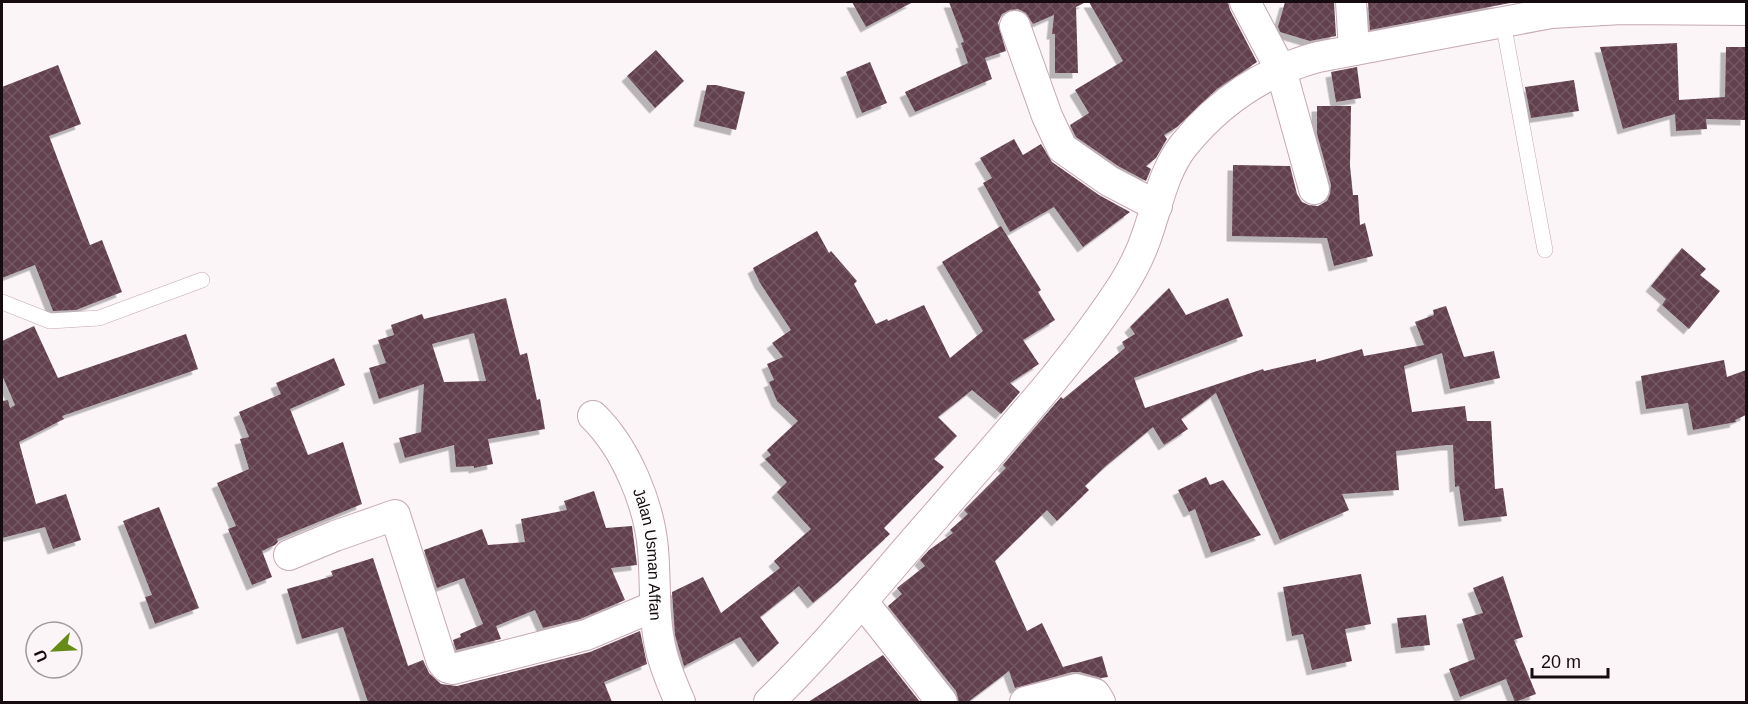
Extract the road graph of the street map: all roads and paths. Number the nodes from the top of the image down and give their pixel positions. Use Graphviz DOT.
graph roads {
  1 [pos="1245,2"];
  2 [pos="1351,2"];
  3 [pos="1746,10"];
  4 [pos="1503,12"];
  5 [pos="1014,26"];
  6 [pos="1354,50"];
  7 [pos="1281,70"];
  8 [pos="1314,189"];
  9 [pos="1157,206"];
  10 [pos="1545,250"];
  11 [pos="202,280"];
  12 [pos="2,302"];
  13 [pos="593,416"];
  14 [pos="289,555"];
  15 [pos="862,601"];
  16 [pos="655,606"];
  17 [pos="680,702"];
  18 [pos="769,702"];
  19 [pos="942,702"];
  20 [pos="1025,702"];
  21 [pos="1100,702"];
  1 -- 7 [label="street"];
  2 -- 6 [label="street"];
  3 -- 4 [label="street"];
  4 -- 6 [label="street"];
  4 -- 10 [label="lane"];
  5 -- 9 [label="street"];
  6 -- 7 [label="street"];
  7 -- 8 [label="street"];
  7 -- 9 [label="street"];
  9 -- 15 [label="street"];
  11 -- 12 [label="lane"];
  13 -- 16 [label="street, Jalan Usman Affan"];
  14 -- 16 [label="street"];
  15 -- 18 [label="street"];
  15 -- 19 [label="street"];
  16 -- 17 [label="street, Jalan Usman Affan"];
  20 -- 21 [label="street"];
}
